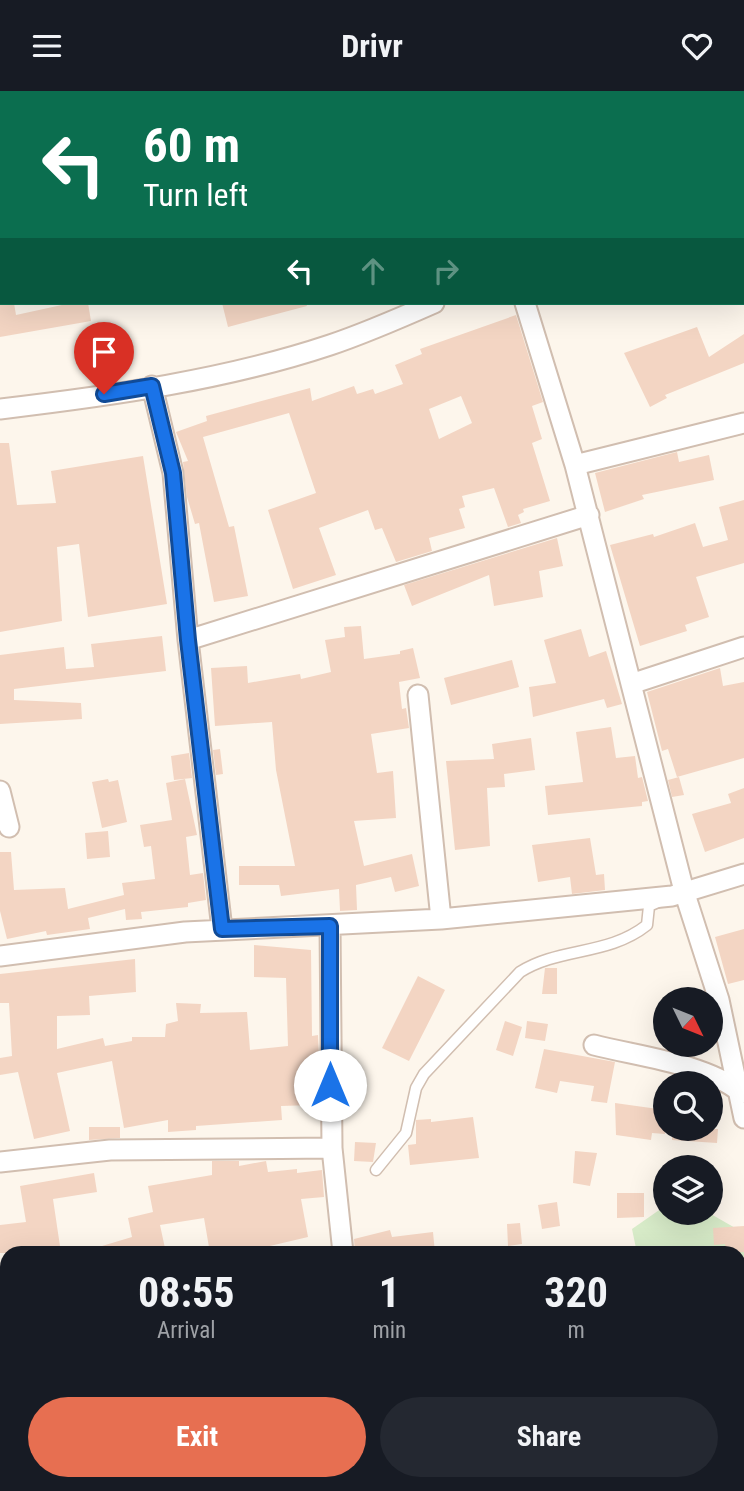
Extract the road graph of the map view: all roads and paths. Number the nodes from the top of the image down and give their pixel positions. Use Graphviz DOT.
graph roads {
  1 [pos="429,305"];
  2 [pos="526,305"];
  3 [pos="152,386"];
  4 [pos="0,409"];
  5 [pos="744,423"];
  6 [pos="575,465"];
  7 [pos="589,515"];
  8 [pos="188,640"];
  9 [pos="744,647"];
  10 [pos="631,684"];
  11 [pos="418,695"];
  12 [pos="0,791"];
  13 [pos="9,827"];
  14 [pos="744,874"];
  15 [pos="678,894"];
  16 [pos="441,919"];
  17 [pos="330,926"];
  18 [pos="222,929"];
  19 [pos="0,956"];
  20 [pos="594,1045"];
  21 [pos="740,1092"];
  22 [pos="744,1118"];
  23 [pos="331,1148"];
  24 [pos="0,1162"];
  25 [pos="376,1170"];
  26 [pos="342,1246"];
  1 -- 3 [label="street"];
  2 -- 6 [label="street"];
  3 -- 4 [label="street"];
  3 -- 8 [label="street"];
  5 -- 6 [label="street"];
  6 -- 7 [label="street"];
  7 -- 8 [label="street"];
  7 -- 10 [label="street"];
  8 -- 18 [label="street"];
  9 -- 10 [label="street"];
  10 -- 15 [label="street"];
  11 -- 16 [label="street"];
  12 -- 13 [label="street"];
  14 -- 15 [label="street"];
  15 -- 16 [label="street"];
  15 -- 21 [label="street"];
  15 -- 25 [label="lane"];
  16 -- 17 [label="street"];
  17 -- 18 [label="street"];
  17 -- 23 [label="street"];
  18 -- 19 [label="street"];
  20 -- 21 [label="street"];
  21 -- 22 [label="street"];
  23 -- 24 [label="street"];
  23 -- 26 [label="street"];
}
